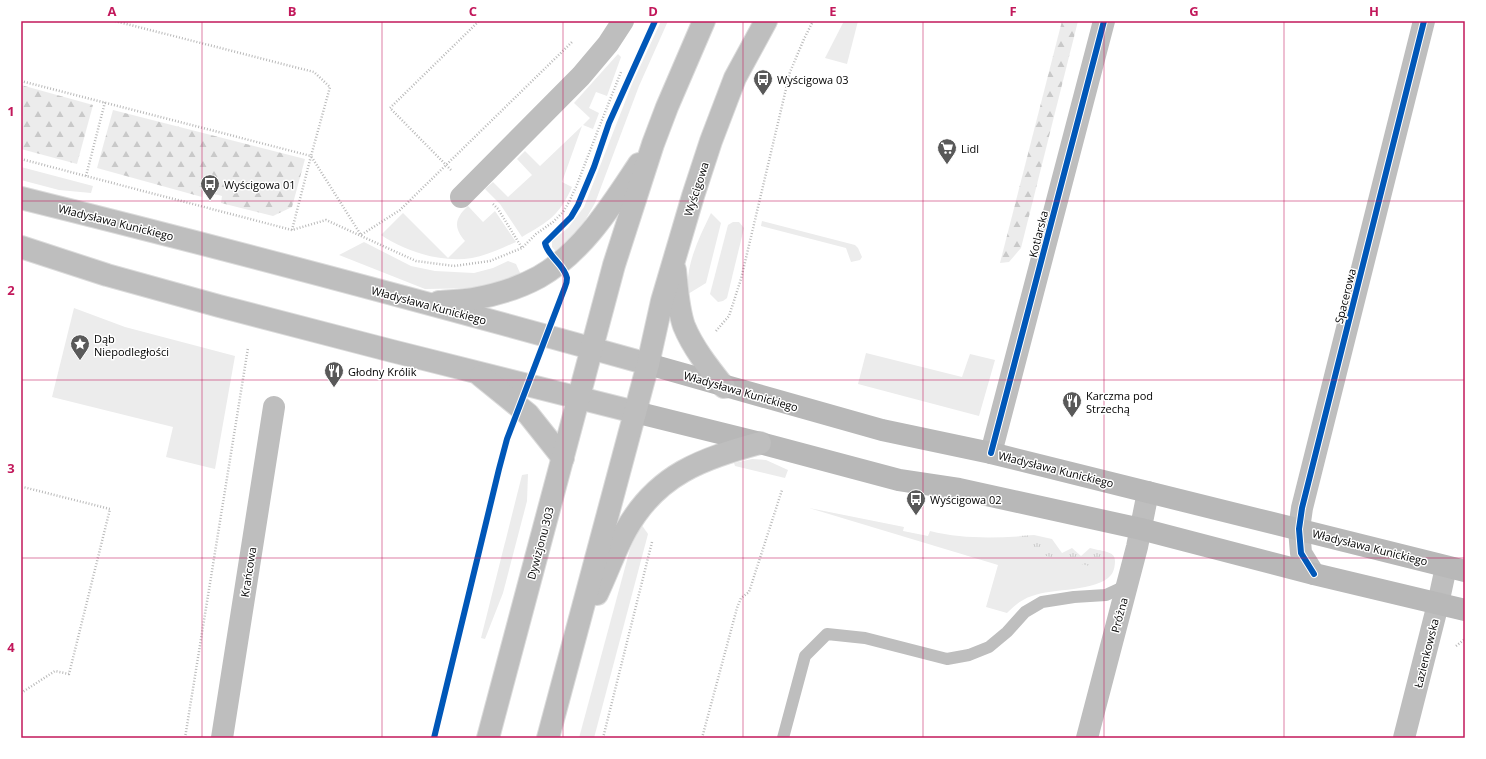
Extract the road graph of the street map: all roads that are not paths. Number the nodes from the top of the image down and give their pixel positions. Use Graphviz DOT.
graph roads {
  1 [pos="623,21"];
  2 [pos="704,21"];
  3 [pos="766,21"];
  4 [pos="1104,21"];
  5 [pos="1424,21"];
  6 [pos="653,144"];
  7 [pos="461,197"];
  8 [pos="21,198"];
  9 [pos="21,247"];
  10 [pos="674,261"];
  11 [pos="423,303"];
  12 [pos="592,349"];
  13 [pos="648,364"];
  14 [pos="478,373"];
  15 [pos="724,387"];
  16 [pos="578,397"];
  17 [pos="274,407"];
  18 [pos="635,412"];
  19 [pos="760,443"];
  20 [pos="991,453"];
  21 [pos="563,458"];
  22 [pos="1148,492"];
  23 [pos="1141,529"];
  24 [pos="1298,529"];
  25 [pos="1456,569"];
  26 [pos="1314,574"];
  27 [pos="1129,579"];
  28 [pos="1438,604"];
  29 [pos="1465,610"];
  30 [pos="569,657"];
  31 [pos="222,738"];
  32 [pos="488,738"];
  33 [pos="548,738"];
  34 [pos="783,738"];
  35 [pos="1087,738"];
  36 [pos="1404,738"];
  1 -- 7 [label="main road"];
  2 -- 6 [label="main road"];
  3 -- 10 [label="main road, Wyścigowa"];
  4 -- 20 [label="main road, Kotlarska"];
  5 -- 24 [label="main road, Spacerowa"];
  6 -- 11 [label="main road"];
  6 -- 12 [label="main road"];
  8 -- 11 [label="main road, Władysława Kunickiego"];
  9 -- 14 [label="main road"];
  10 -- 13 [label="main road, Wyścigowa"];
  10 -- 15 [label="main road"];
  11 -- 12 [label="main road, Władysława Kunickiego"];
  12 -- 13 [label="main road, Władysława Kunickiego"];
  12 -- 16 [label="main road, Dywizjonu 303"];
  13 -- 15 [label="main road, Władysława Kunickiego"];
  13 -- 18 [label="main road"];
  14 -- 16 [label="main road"];
  14 -- 21 [label="main road"];
  15 -- 20 [label="main road, Władysława Kunickiego"];
  16 -- 18 [label="main road"];
  16 -- 21 [label="main road, Dywizjonu 303"];
  17 -- 31 [label="main road, Krańcowa"];
  18 -- 19 [label="main road"];
  18 -- 30 [label="main road"];
  19 -- 23 [label="main road"];
  19 -- 30 [label="main road"];
  20 -- 22 [label="main road, Władysława Kunickiego"];
  21 -- 32 [label="main road, Dywizjonu 303"];
  22 -- 23 [label="main road, Próżna"];
  22 -- 24 [label="main road, Władysława Kunickiego"];
  23 -- 26 [label="main road"];
  23 -- 27 [label="main road, Próżna"];
  24 -- 25 [label="main road, Władysława Kunickiego"];
  24 -- 26 [label="main road, Spacerowa"];
  25 -- 28 [label="main road, Łazienkowska"];
  26 -- 28 [label="main road"];
  27 -- 34 [label="lane"];
  27 -- 35 [label="main road, Próżna"];
  28 -- 29 [label="main road"];
  28 -- 36 [label="main road, Łazienkowska"];
  30 -- 33 [label="main road"];
}
